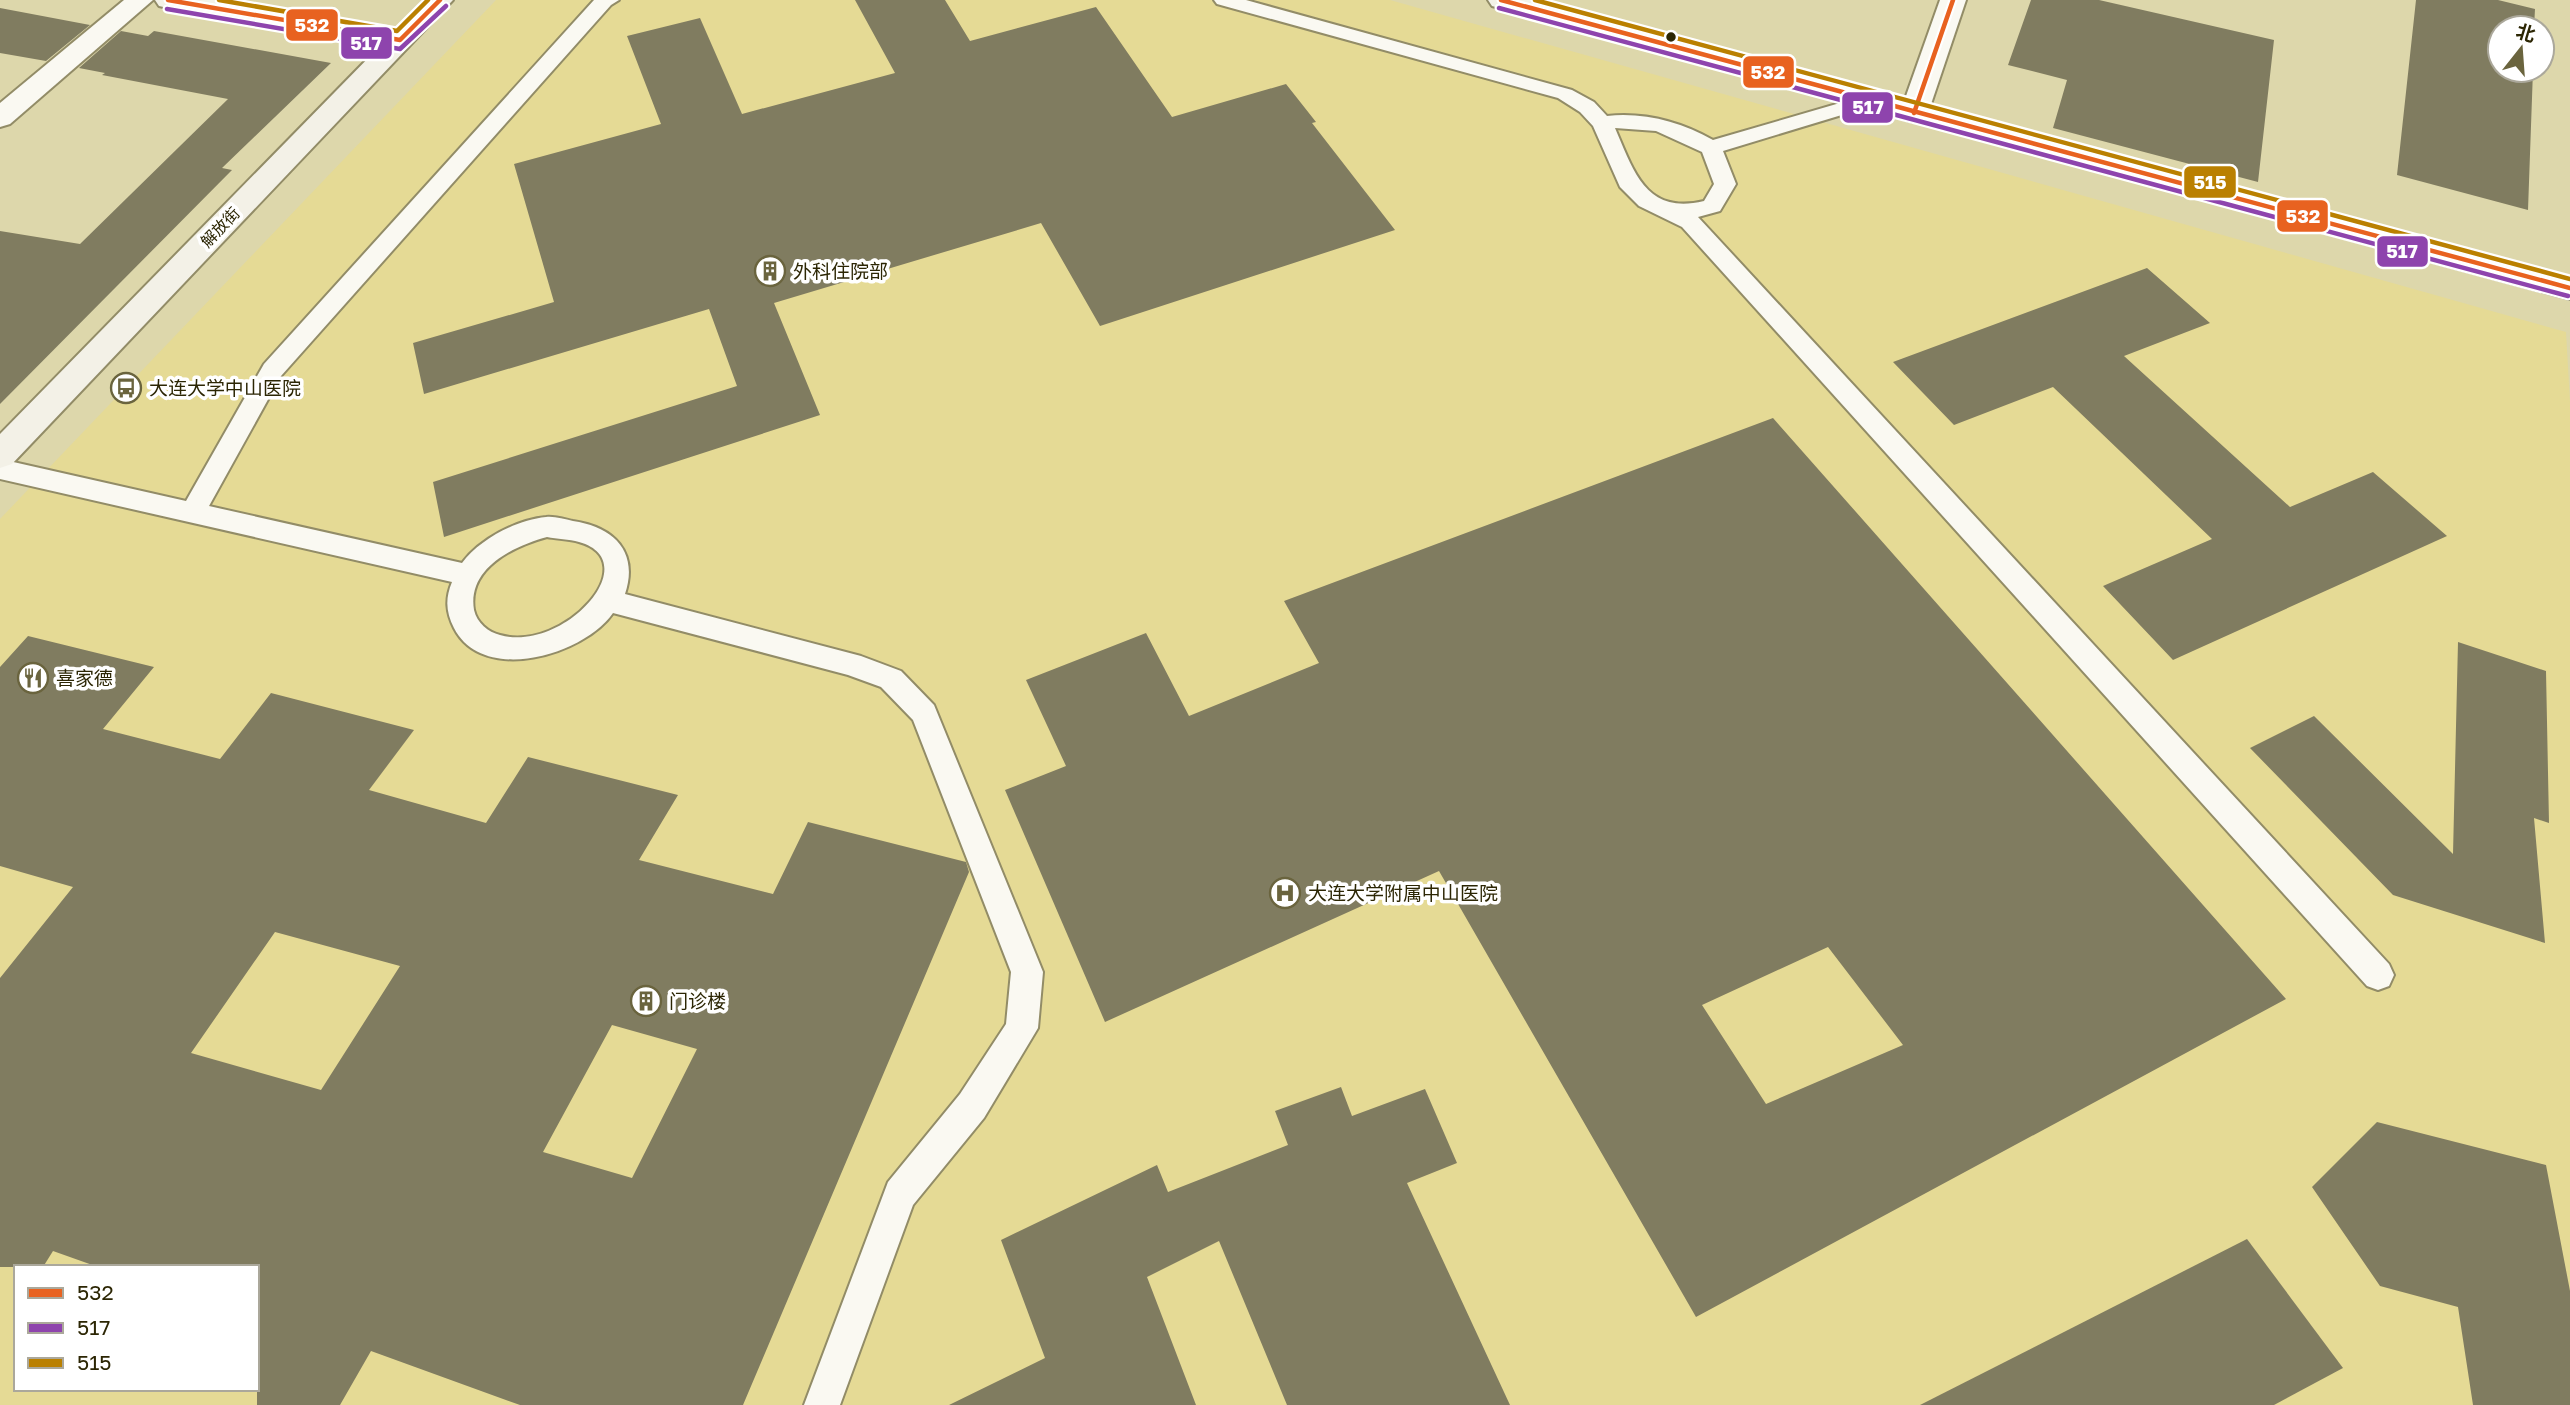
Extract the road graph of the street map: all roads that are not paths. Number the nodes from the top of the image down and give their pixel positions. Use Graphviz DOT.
graph roads {
  1 [pos="140,0"];
  2 [pos="168,0"];
  3 [pos="440,0"];
  4 [pos="609,0"];
  5 [pos="1224,0"];
  6 [pos="1500,0"];
  7 [pos="1953,0"];
  8 [pos="400,40"];
  9 [pos="1871,100"];
  10 [pos="1914,113"];
  11 [pos="0,118"];
  12 [pos="1602,123"];
  13 [pos="1711,148"];
  14 [pos="1670,212"];
  15 [pos="2570,288"];
  16 [pos="0,455"];
  17 [pos="0,469"];
  18 [pos="192,513"];
  19 [pos="469,575"];
  20 [pos="609,601"];
  21 [pos="2378,975"];
  22 [pos="822,1405"];
  1 -- 11 [label="street"];
  2 -- 8 [label="street"];
  3 -- 8 [label="street, 解放街"];
  4 -- 18 [label="lane"];
  5 -- 12 [label="lane"];
  6 -- 9 [label="street"];
  7 -- 10 [label="street"];
  8 -- 16 [label="street, 解放街"];
  9 -- 10 [label="street"];
  9 -- 13 [label="lane"];
  10 -- 15 [label="street"];
  12 -- 13 [label="lane"];
  12 -- 14 [label="lane"];
  13 -- 14 [label="lane"];
  14 -- 21 [label="lane"];
  17 -- 18 [label="lane"];
  18 -- 19 [label="lane"];
  19 -- 20 [label="lane"];
  19 -- 20 [label="lane"];
  20 -- 22 [label="lane"];
}
